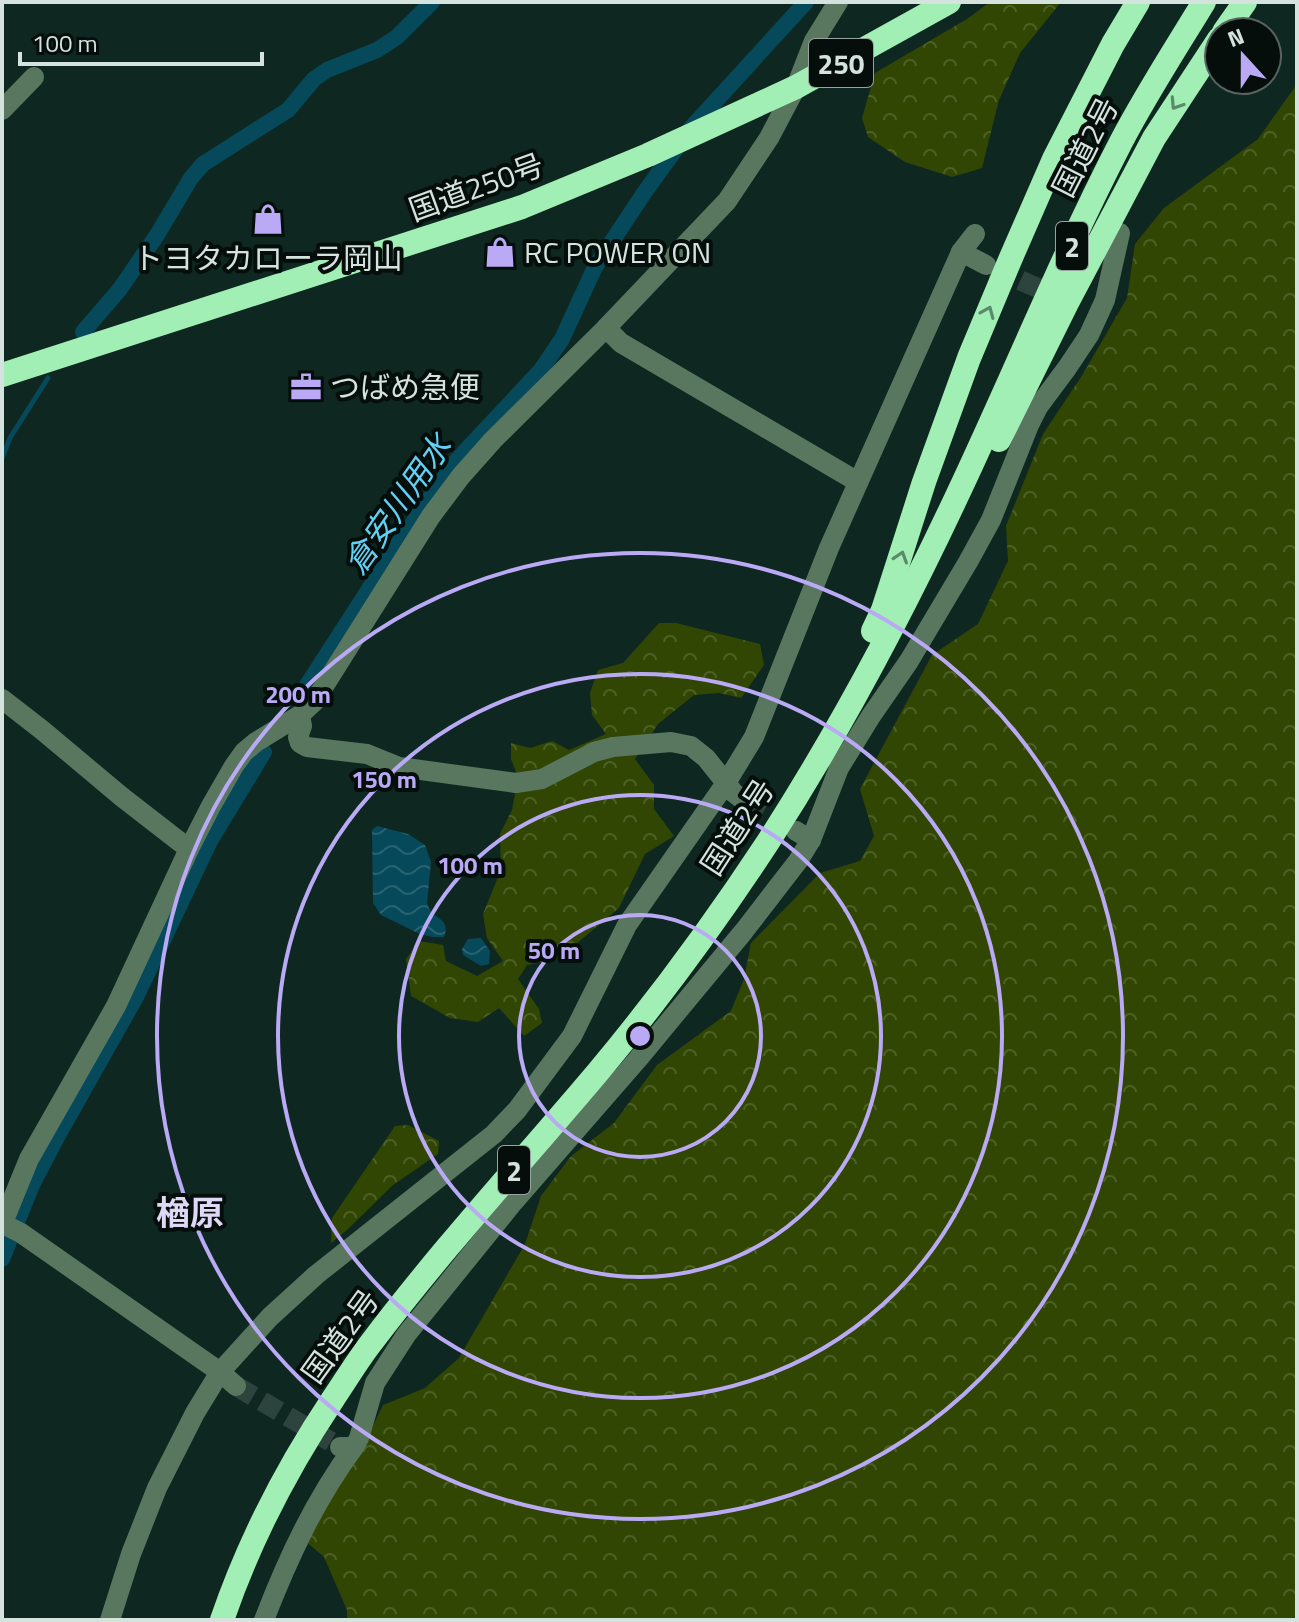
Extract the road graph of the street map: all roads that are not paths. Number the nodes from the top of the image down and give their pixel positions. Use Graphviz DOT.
graph roads {
  1 [pos="838,2"];
  2 [pos="949,2"];
  3 [pos="1129,2"];
  4 [pos="1138,2"];
  5 [pos="1204,2"];
  6 [pos="1113,44"];
  7 [pos="1203,63"];
  8 [pos="34,77"];
  9 [pos="796,87"];
  10 [pos="2,110"];
  11 [pos="1120,233"];
  12 [pos="975,234"];
  13 [pos="961,252"];
  14 [pos="986,265"];
  15 [pos="1077,306"];
  16 [pos="1096,316"];
  17 [pos="606,328"];
  18 [pos="2,375"];
  19 [pos="858,482"];
  20 [pos="956,499"];
  21 [pos="2,699"];
  22 [pos="300,715"];
  23 [pos="834,734"];
  24 [pos="726,783"];
  25 [pos="746,802"];
  26 [pos="189,849"];
  27 [pos="8,1227"];
  28 [pos="228,1379"];
  29 [pos="110,1620"];
  30 [pos="222,1620"];
  31 [pos="264,1620"];
  1 -- 9 [label="street"];
  2 -- 9 [label="highway, 国道250号 / 250"];
  3 -- 6 [label="highway"];
  4 -- 6 [label="highway"];
  5 -- 20 [label="highway, 国道2号 / 2"];
  23 -- 6 [label="highway, one-way"];
  7 -- 20 [label="highway, one-way"];
  8 -- 10 [label="street"];
  9 -- 17 [label="street"];
  9 -- 18 [label="highway, 国道250号 / 250"];
  11 -- 16 [label="street"];
  12 -- 13 [label="street"];
  13 -- 14 [label="street"];
  13 -- 19 [label="street"];
  15 -- 16 [label="street"];
  16 -- 31 [label="street"];
  17 -- 19 [label="street"];
  17 -- 22 [label="street"];
  19 -- 24 [label="street"];
  20 -- 23 [label="highway, 国道2号 / 2"];
  21 -- 26 [label="street"];
  22 -- 24 [label="street"];
  22 -- 26 [label="street"];
  23 -- 30 [label="highway, 国道2号 / 2"];
  24 -- 25 [label="street"];
  24 -- 28 [label="street"];
  26 -- 27 [label="street"];
  27 -- 28 [label="street"];
  28 -- 29 [label="street"];
}
